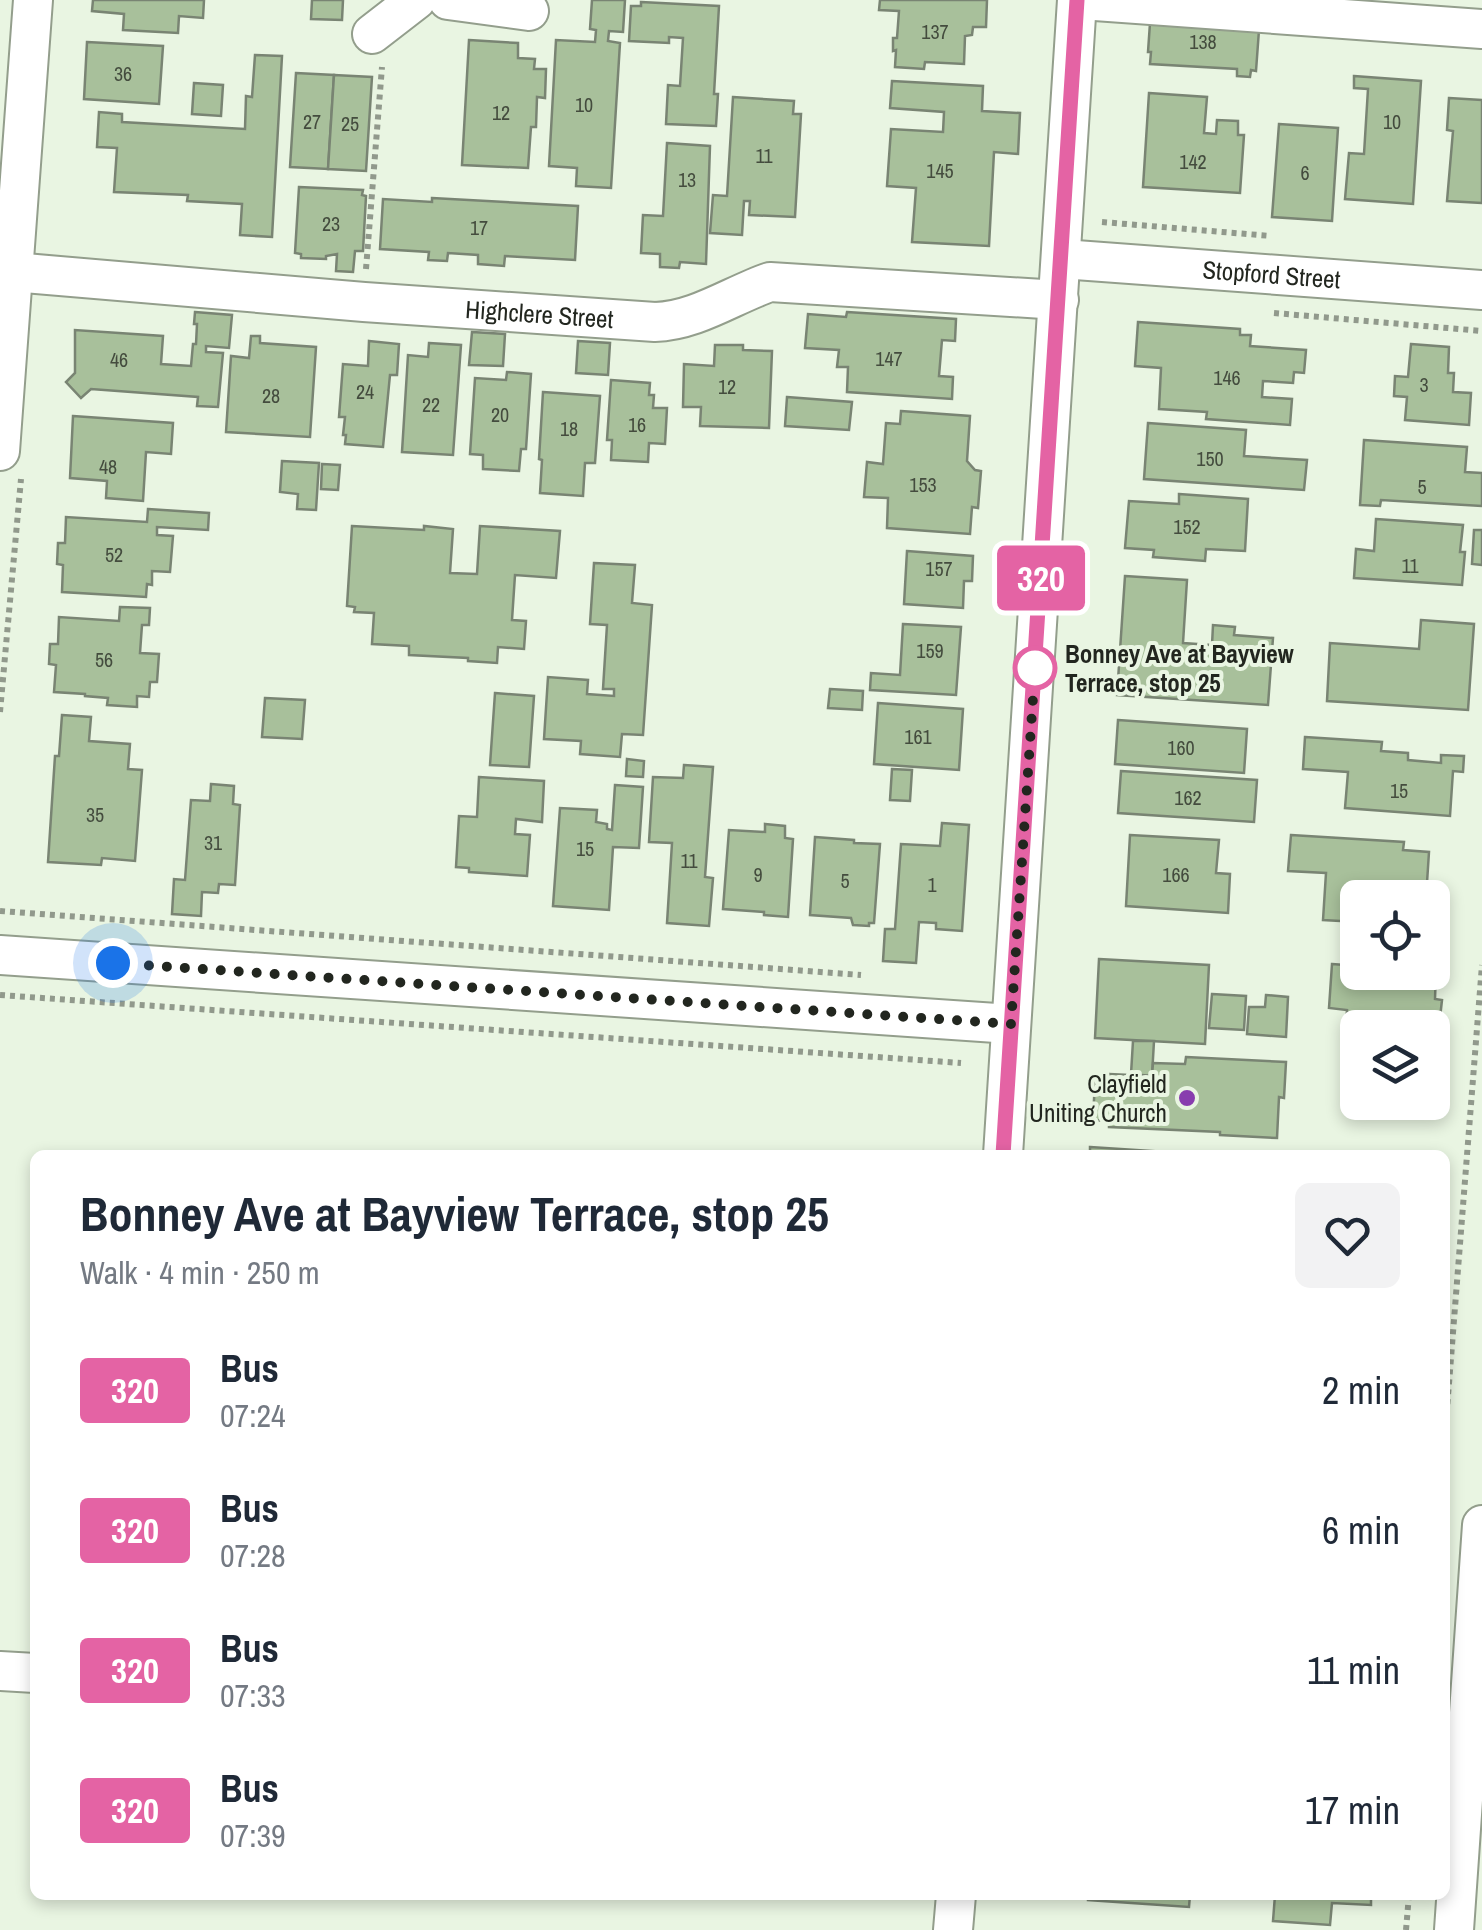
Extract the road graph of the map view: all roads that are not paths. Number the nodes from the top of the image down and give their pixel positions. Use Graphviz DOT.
graph roads {
  1 [pos="33,0"];
  2 [pos="416,0"];
  3 [pos="448,0"];
  4 [pos="1079,0"];
  5 [pos="529,11"];
  6 [pos="1482,29"];
  7 [pos="378,42"];
  8 [pos="1062,258"];
  9 [pos="14,272"];
  10 [pos="1482,290"];
  11 [pos="1060,300"];
  12 [pos="11,459"];
  13 [pos="0,956"];
  14 [pos="1011,1024"];
  15 [pos="1003,1150"];
  16 [pos="1482,1525"];
  17 [pos="0,1671"];
  18 [pos="30,1674"];
  19 [pos="956,1900"];
  20 [pos="954,1930"];
  21 [pos="1454,1930"];
  1 -- 9 [label="street"];
  2 -- 7 [label="street"];
  3 -- 5 [label="street"];
  4 -- 6 [label="street"];
  4 -- 8 [label="street"];
  8 -- 10 [label="street, Stopford Street"];
  8 -- 11 [label="street"];
  9 -- 11 [label="street, Highclere Street"];
  9 -- 12 [label="street"];
  11 -- 14 [label="street"];
  13 -- 14 [label="street"];
  14 -- 15 [label="street"];
  16 -- 21 [label="street"];
  17 -- 18 [label="street"];
  19 -- 20 [label="street"];
}
